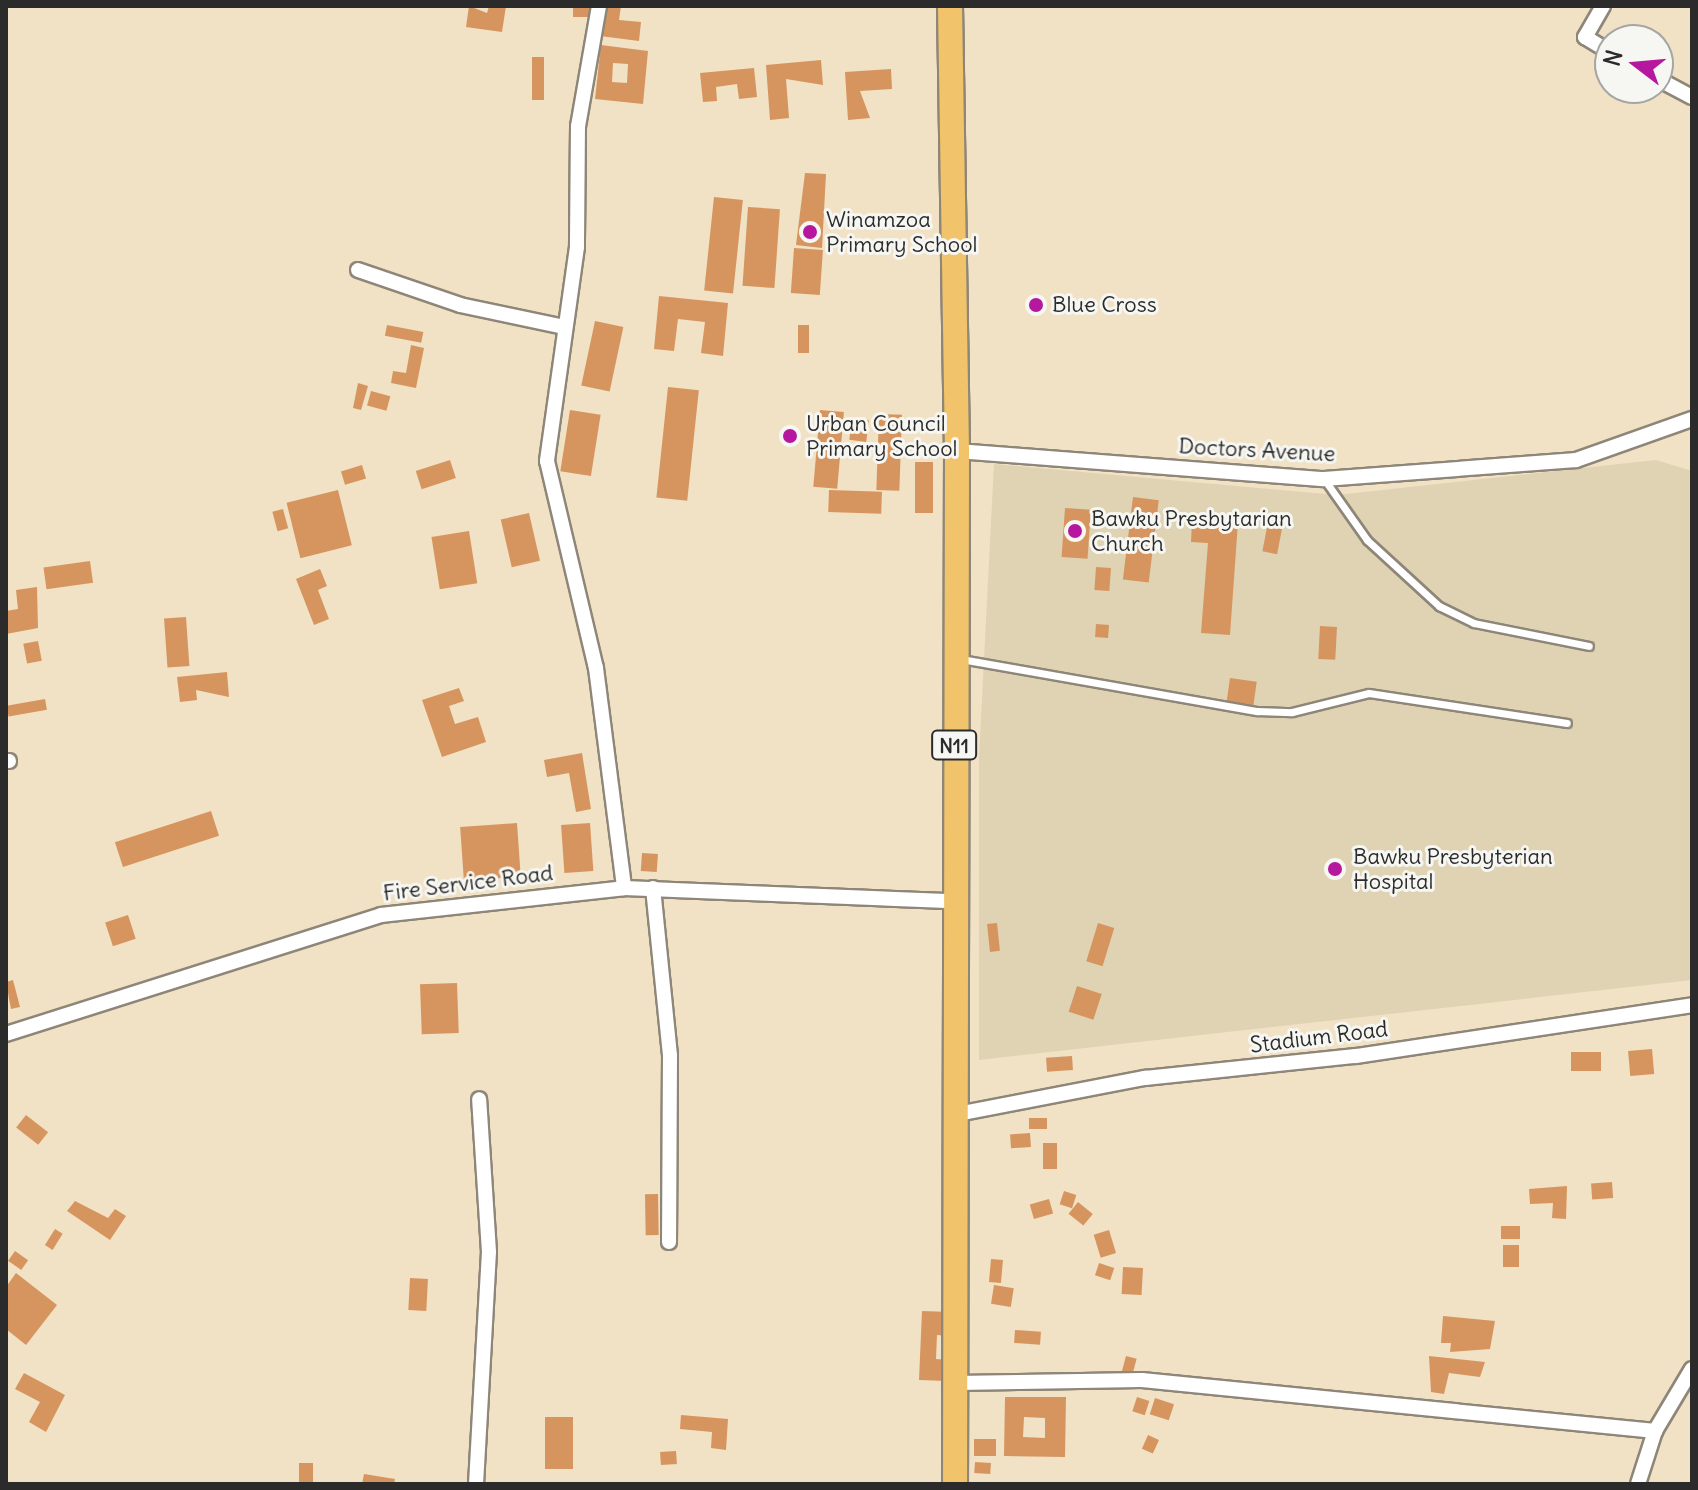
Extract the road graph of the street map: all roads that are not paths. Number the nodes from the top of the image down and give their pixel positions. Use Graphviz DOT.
graph roads {
  1 [pos="599,6"];
  2 [pos="950,6"];
  3 [pos="1603,6"];
  4 [pos="1594,42"];
  5 [pos="1674,87"];
  6 [pos="1692,97"];
  7 [pos="358,270"];
  8 [pos="564,327"];
  9 [pos="1692,419"];
  10 [pos="957,451"];
  11 [pos="1324,479"];
  12 [pos="1589,646"];
  13 [pos="955,658"];
  14 [pos="1567,723"];
  15 [pos="624,888"];
  16 [pos="653,888"];
  17 [pos="953,901"];
  18 [pos="1692,1005"];
  19 [pos="6,1034"];
  20 [pos="479,1099"];
  21 [pos="952,1115"];
  22 [pos="669,1242"];
  23 [pos="1692,1369"];
  24 [pos="956,1383"];
  25 [pos="1655,1431"];
  26 [pos="476,1484"];
  27 [pos="955,1484"];
  28 [pos="1638,1484"];
  1 -- 8 [label="street"];
  2 -- 10 [label="highway, N11"];
  3 -- 4 [label="street"];
  5 -- 6 [label="street"];
  7 -- 8 [label="street"];
  8 -- 15 [label="street"];
  9 -- 11 [label="street, Doctors Avenue"];
  10 -- 11 [label="street, Doctors Avenue"];
  10 -- 13 [label="highway, N11"];
  11 -- 12 [label="lane"];
  13 -- 14 [label="lane"];
  13 -- 17 [label="highway, N11"];
  15 -- 16 [label="street, Fire Service Road"];
  15 -- 19 [label="street, Fire Service Road"];
  16 -- 17 [label="street, Fire Service Road"];
  16 -- 22 [label="street"];
  17 -- 21 [label="highway, N11"];
  18 -- 21 [label="street, Stadium Road"];
  20 -- 26 [label="street"];
  21 -- 24 [label="highway, N11"];
  23 -- 25 [label="street"];
  24 -- 25 [label="street"];
  24 -- 27 [label="highway, N11"];
  25 -- 28 [label="street"];
}
